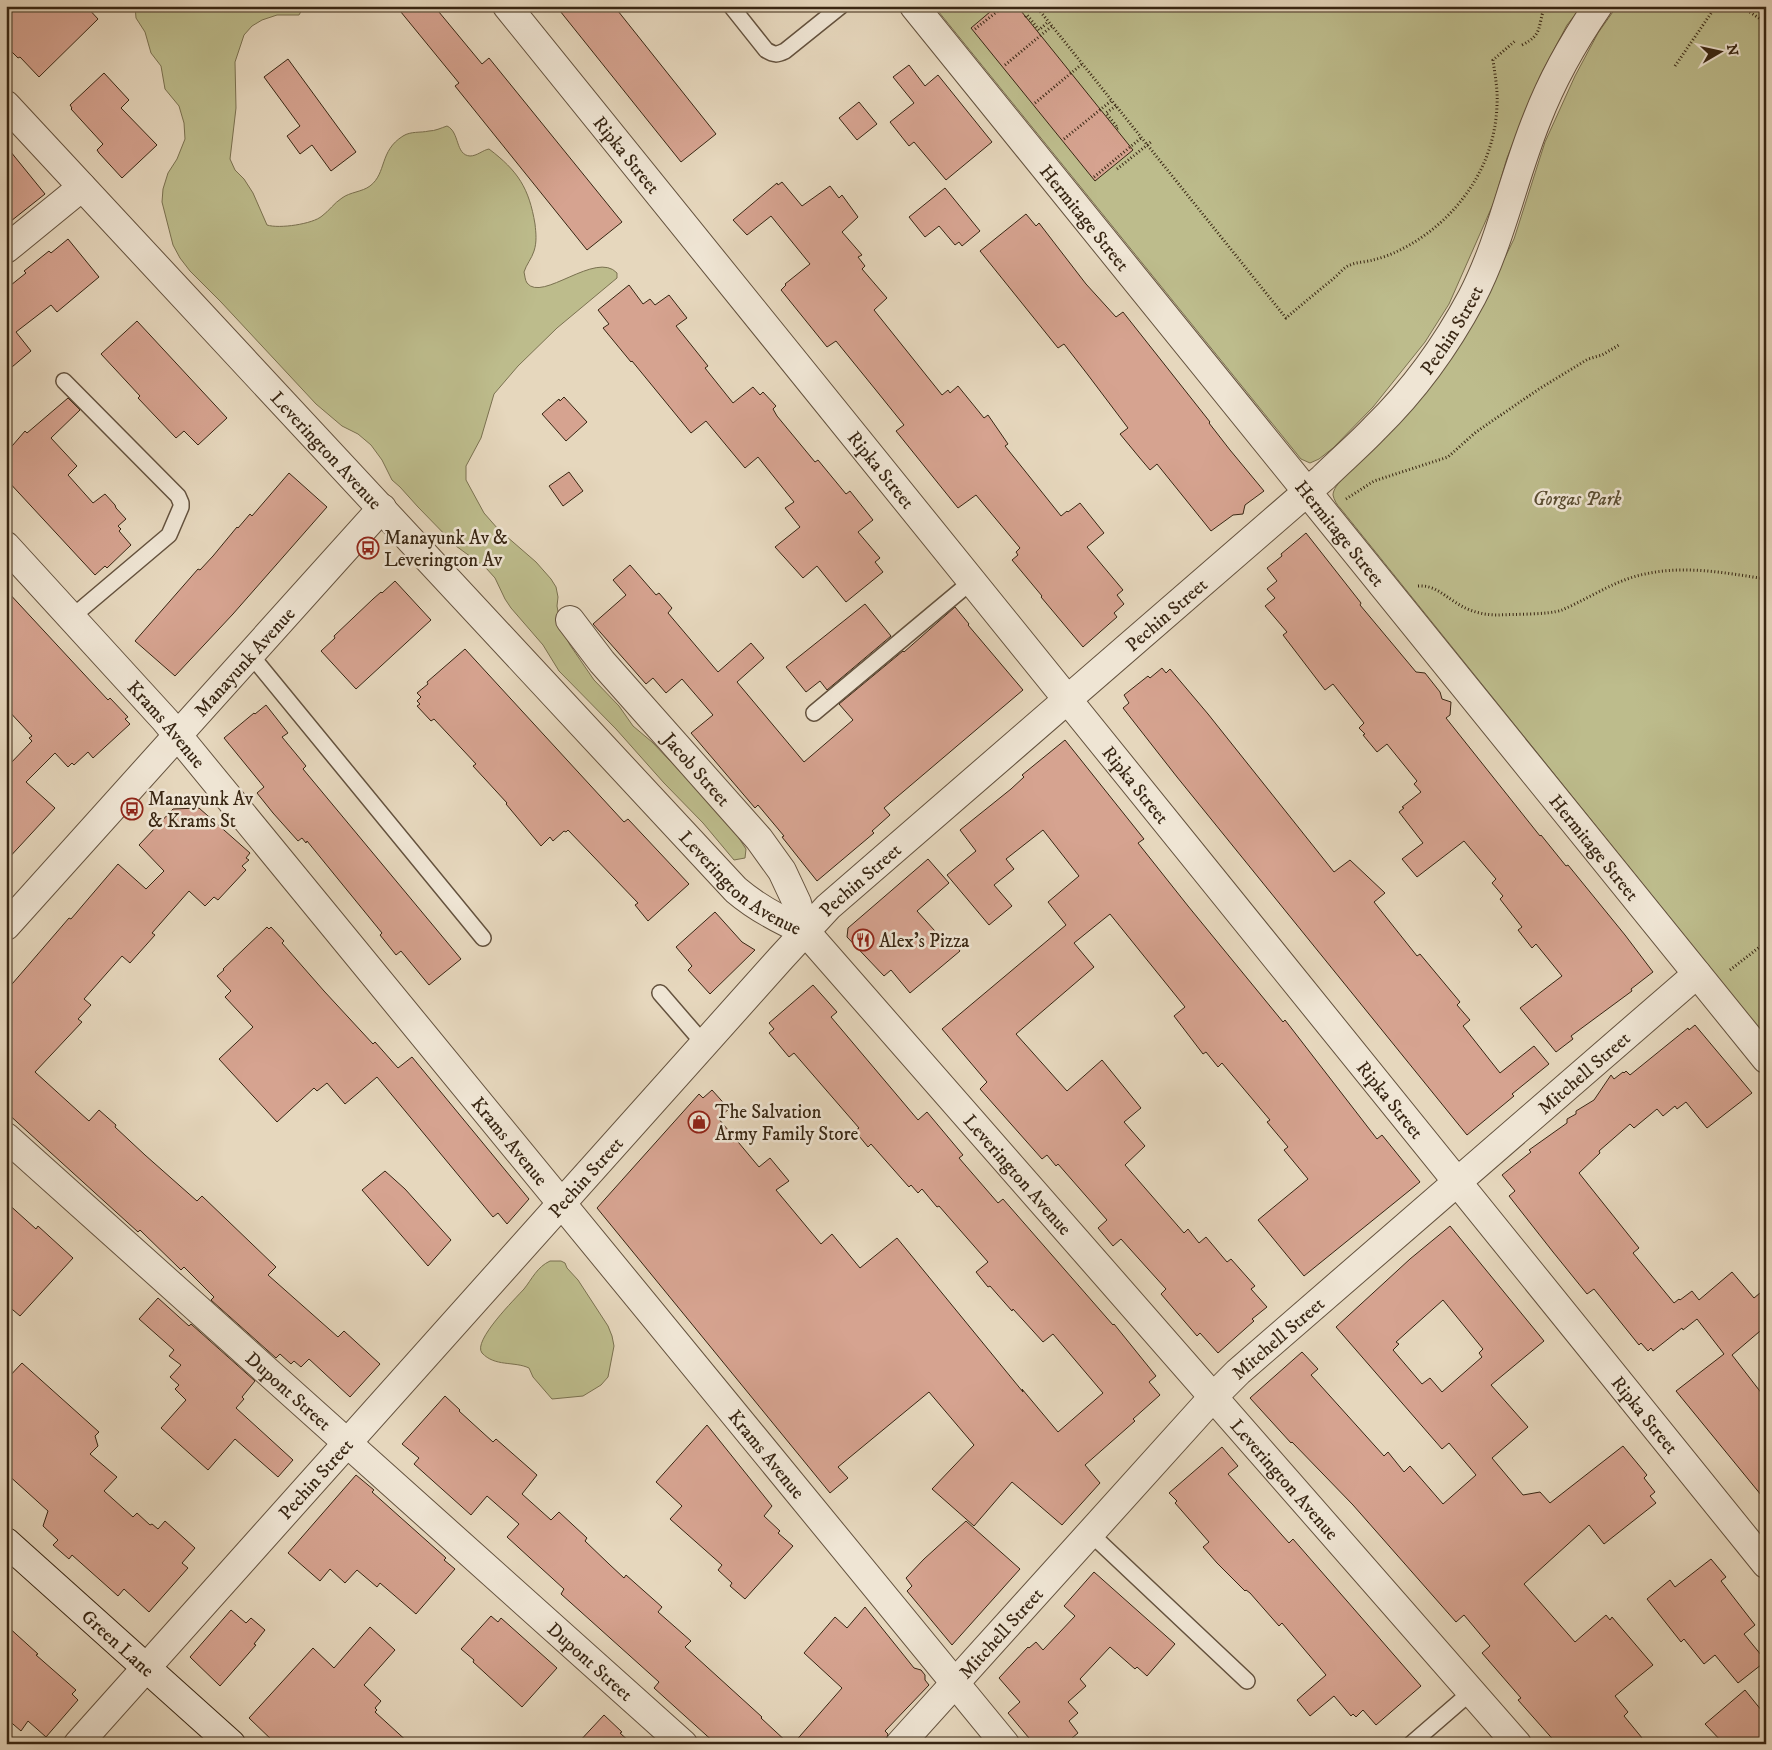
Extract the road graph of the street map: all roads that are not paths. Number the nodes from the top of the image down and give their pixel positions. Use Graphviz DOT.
graph roads {
  1 [pos="507,6"];
  2 [pos="731,6"];
  3 [pos="841,6"];
  4 [pos="914,6"];
  5 [pos="1591,9"];
  6 [pos="6,105"];
  7 [pos="82,187"];
  8 [pos="6,249"];
  9 [pos="64,382"];
  10 [pos="1307,491"];
  11 [pos="382,508"];
  12 [pos="6,546"];
  13 [pos="972,580"];
  14 [pos="72,617"];
  15 [pos="570,620"];
  16 [pos="250,654"];
  17 [pos="1068,700"];
  18 [pos="814,713"];
  19 [pos="177,735"];
  20 [pos="6,926"];
  21 [pos="805,931"];
  22 [pos="483,938"];
  23 [pos="1697,974"];
  24 [pos="660,993"];
  25 [pos="705,1045"];
  26 [pos="1766,1059"];
  27 [pos="6,1137"];
  28 [pos="1457,1182"];
  29 [pos="561,1204"];
  30 [pos="1214,1396"];
  31 [pos="348,1443"];
  32 [pos="1091,1534"];
  33 [pos="6,1542"];
  34 [pos="1766,1564"];
  35 [pos="147,1668"];
  36 [pos="1247,1681"];
  37 [pos="955,1683"];
  38 [pos="1471,1692"];
  39 [pos="78,1744"];
  40 [pos="232,1744"];
  41 [pos="683,1744"];
  42 [pos="900,1744"];
  43 [pos="1005,1744"];
  44 [pos="1411,1744"];
  45 [pos="1517,1744"];
  1 -- 13 [label="street, Ripka Street"];
  2 -- 3 [label="lane"];
  4 -- 10 [label="street, Hermitage Street"];
  5 -- 10 [label="street, Pechin Street"];
  6 -- 7 [label="street, Leverington Avenue"];
  7 -- 8 [label="street"];
  7 -- 11 [label="street, Leverington Avenue"];
  9 -- 14 [label="lane"];
  10 -- 17 [label="street, Pechin Street"];
  10 -- 23 [label="street, Hermitage Street"];
  11 -- 16 [label="street, Manayunk Avenue"];
  11 -- 21 [label="street, Leverington Avenue"];
  12 -- 14 [label="street, Krams Avenue"];
  13 -- 17 [label="street, Ripka Street"];
  13 -- 18 [label="lane"];
  14 -- 19 [label="street, Krams Avenue"];
  15 -- 21 [label="street, Jacob Street"];
  16 -- 19 [label="street, Manayunk Avenue"];
  16 -- 22 [label="lane"];
  17 -- 21 [label="street, Pechin Street"];
  17 -- 28 [label="street, Ripka Street"];
  19 -- 20 [label="street, Manayunk Avenue"];
  19 -- 29 [label="street, Krams Avenue"];
  21 -- 25 [label="street, Pechin Street"];
  21 -- 30 [label="street, Leverington Avenue"];
  23 -- 26 [label="street, Hermitage Street"];
  23 -- 28 [label="street, Mitchell Street"];
  24 -- 25 [label="lane"];
  25 -- 29 [label="street, Pechin Street"];
  27 -- 31 [label="street, Dupont Street"];
  28 -- 30 [label="street, Mitchell Street"];
  28 -- 34 [label="street, Ripka Street"];
  29 -- 31 [label="street, Pechin Street"];
  29 -- 37 [label="street, Krams Avenue"];
  30 -- 32 [label="street, Mitchell Street"];
  30 -- 38 [label="street, Leverington Avenue"];
  31 -- 35 [label="street, Pechin Street"];
  31 -- 41 [label="street, Dupont Street"];
  32 -- 36 [label="lane"];
  32 -- 37 [label="street, Mitchell Street"];
  33 -- 35 [label="street, Green Lane"];
  35 -- 39 [label="street, Pechin Street"];
  35 -- 40 [label="street, Green Lane"];
  37 -- 42 [label="street, Mitchell Street"];
  37 -- 43 [label="street, Krams Avenue"];
  38 -- 44 [label="lane"];
  38 -- 45 [label="street, Leverington Avenue"];
}
